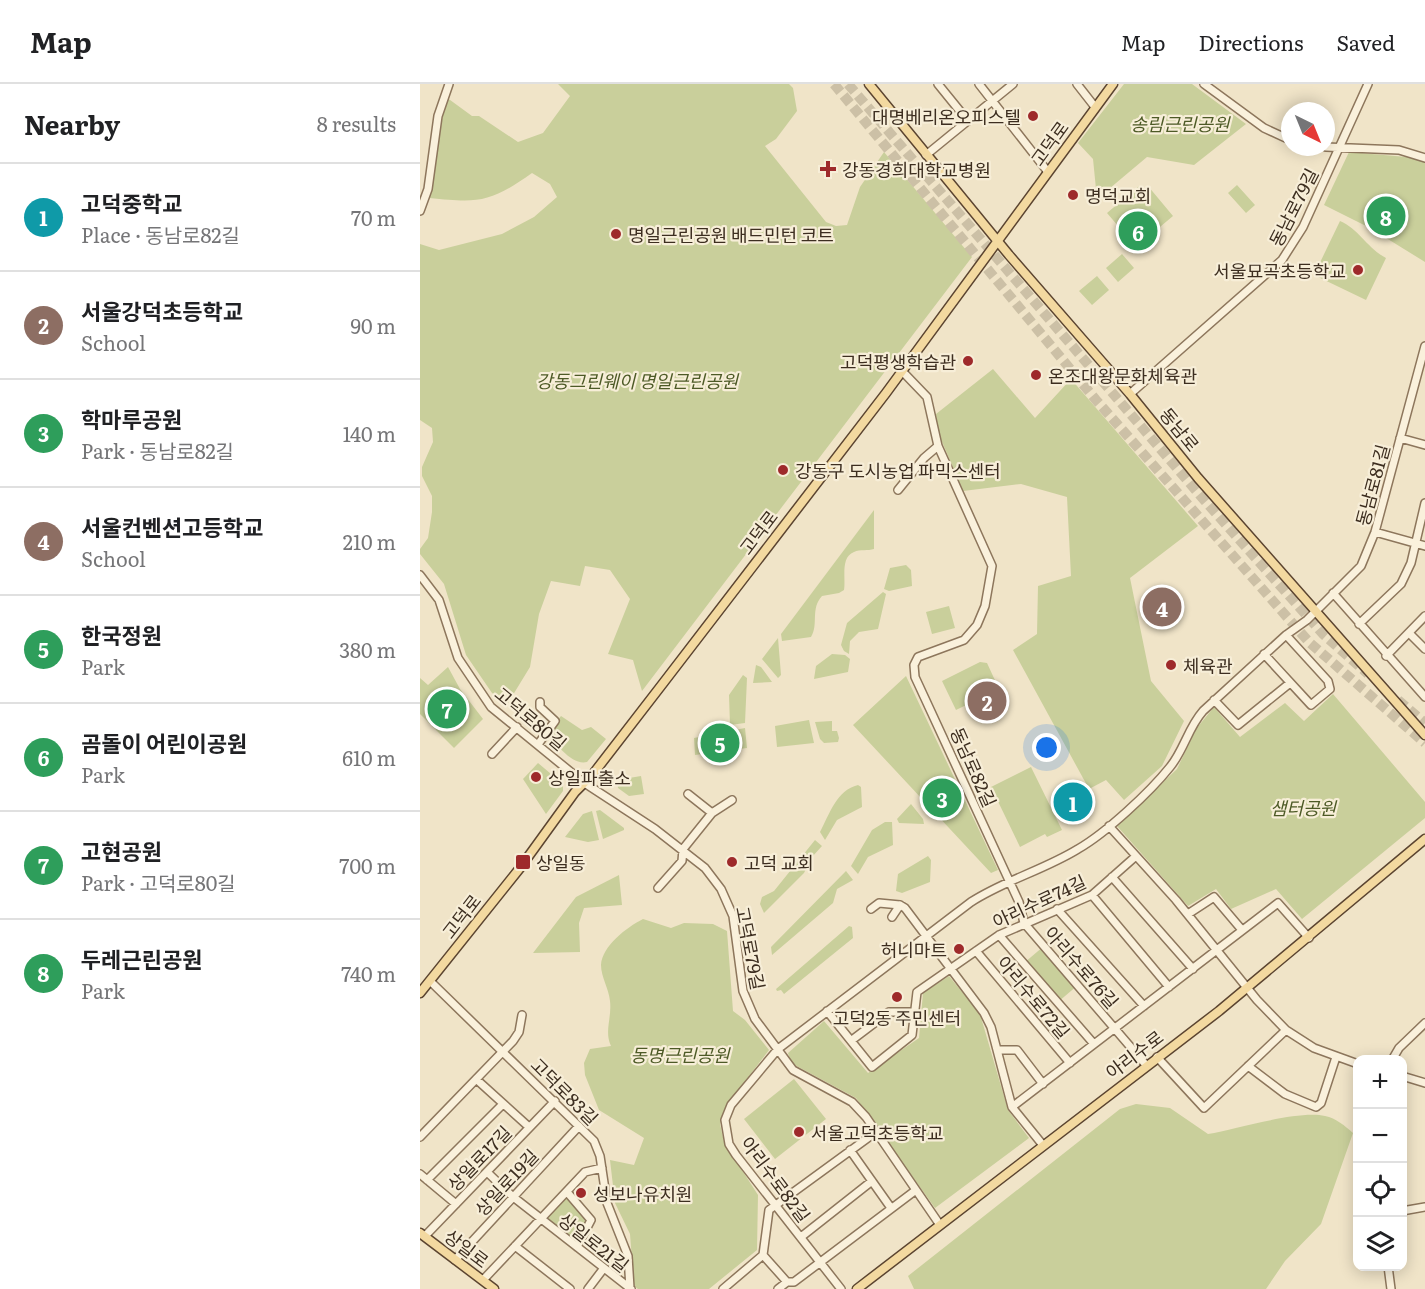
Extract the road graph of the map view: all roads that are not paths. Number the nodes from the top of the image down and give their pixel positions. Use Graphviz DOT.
graph roads {
  1 [pos="448,84"];
  2 [pos="869,84"];
  3 [pos="938,84"];
  4 [pos="979,84"];
  5 [pos="1013,84"];
  6 [pos="1077,84"];
  7 [pos="1113,84"];
  8 [pos="1204,84"];
  9 [pos="1368,84"];
  10 [pos="992,101"];
  11 [pos="1095,107"];
  12 [pos="968,121"];
  13 [pos="1281,136"];
  14 [pos="1335,147"];
  15 [pos="1340,147"];
  16 [pos="926,155"];
  17 [pos="1425,158"];
  18 [pos="1048,172"];
  19 [pos="420,211"];
  20 [pos="997,241"];
  21 [pos="1425,346"];
  22 [pos="902,370"];
  23 [pos="1130,394"];
  24 [pos="1401,438"];
  25 [pos="1425,445"];
  26 [pos="938,446"];
  27 [pos="898,490"];
  28 [pos="1425,503"];
  29 [pos="1375,532"];
  30 [pos="1415,544"];
  31 [pos="1425,546"];
  32 [pos="420,575"];
  33 [pos="1333,593"];
  34 [pos="1315,613"];
  35 [pos="1425,616"];
  36 [pos="1359,624"];
  37 [pos="1409,633"];
  38 [pos="1286,635"];
  39 [pos="1425,649"];
  40 [pos="1264,654"];
  41 [pos="1386,656"];
  42 [pos="1290,683"];
  43 [pos="1425,697"];
  44 [pos="1214,700"];
  45 [pos="540,702"];
  46 [pos="517,727"];
  47 [pos="1425,735"];
  48 [pos="538,743"];
  49 [pos="492,754"];
  50 [pos="583,782"];
  51 [pos="688,794"];
  52 [pos="732,800"];
  53 [pos="712,813"];
  54 [pos="1109,826"];
  55 [pos="1425,839"];
  56 [pos="683,849"];
  57 [pos="1136,856"];
  58 [pos="1112,877"];
  59 [pos="1009,881"];
  60 [pos="658,888"];
  61 [pos="1092,894"];
  62 [pos="900,905"];
  63 [pos="871,909"];
  64 [pos="1058,909"];
  65 [pos="1188,914"];
  66 [pos="892,917"];
  67 [pos="1024,923"];
  68 [pos="1242,930"];
  69 [pos="999,935"];
  70 [pos="926,937"];
  71 [pos="1309,938"];
  72 [pos="1217,950"];
  73 [pos="976,951"];
  74 [pos="951,968"];
  75 [pos="1193,969"];
  76 [pos="430,981"];
  77 [pos="1169,987"];
  78 [pos="1248,988"];
  79 [pos="420,993"];
  80 [pos="1144,1006"];
  81 [pos="827,1011"];
  82 [pos="915,1012"];
  83 [pos="522,1015"];
  84 [pos="1425,1023"];
  85 [pos="1115,1029"];
  86 [pos="1286,1030"];
  87 [pos="852,1040"];
  88 [pos="1094,1044"];
  89 [pos="778,1050"];
  90 [pos="998,1050"];
  91 [pos="503,1052"];
  92 [pos="1395,1055"];
  93 [pos="1157,1057"];
  94 [pos="1336,1058"];
  95 [pos="1070,1063"];
  96 [pos="1353,1063"];
  97 [pos="1146,1065"];
  98 [pos="1248,1066"];
  99 [pos="1407,1078"];
  100 [pos="477,1079"];
  101 [pos="1425,1083"];
  102 [pos="1043,1084"];
  103 [pos="555,1101"];
  104 [pos="504,1104"];
  105 [pos="1012,1107"];
  106 [pos="579,1126"];
  107 [pos="529,1128"];
  108 [pos="876,1132"];
  109 [pos="420,1137"];
  110 [pos="1042,1144"];
  111 [pos="850,1150"];
  112 [pos="602,1168"];
  113 [pos="487,1172"];
  114 [pos="420,1174"];
  115 [pos="427,1180"];
  116 [pos="872,1181"];
  117 [pos="916,1190"];
  118 [pos="567,1191"];
  119 [pos="512,1196"];
  120 [pos="456,1204"];
  121 [pos="775,1207"];
  122 [pos="1425,1207"];
  123 [pos="891,1208"];
  124 [pos="1407,1210"];
  125 [pos="541,1219"];
  126 [pos="940,1225"];
  127 [pos="422,1235"];
  128 [pos="801,1237"];
  129 [pos="515,1246"];
  130 [pos="577,1248"];
  131 [pos="764,1255"];
  132 [pos="455,1260"];
  133 [pos="820,1262"];
  134 [pos="604,1268"];
  135 [pos="1389,1271"];
  136 [pos="483,1280"];
  137 [pos="787,1282"];
  138 [pos="630,1288"];
  139 [pos="494,1289"];
  140 [pos="570,1289"];
  141 [pos="588,1289"];
  142 [pos="723,1289"];
  143 [pos="778,1289"];
  144 [pos="841,1289"];
  145 [pos="857,1289"];
  146 [pos="1391,1289"];
  1 -- 19 [label="street"];
  2 -- 16 [label="main road, 동남로"];
  3 -- 12 [label="street"];
  4 -- 10 [label="street"];
  5 -- 10 [label="street"];
  6 -- 11 [label="street"];
  7 -- 11 [label="main road, 고덕로"];
  8 -- 13 [label="street"];
  9 -- 15 [label="street, 동남로79길"];
  10 -- 12 [label="street"];
  10 -- 18 [label="street"];
  11 -- 18 [label="main road, 고덕로"];
  12 -- 16 [label="street"];
  14 -- 15 [label="street"];
  15 -- 17 [label="street"];
  15 -- 23 [label="street, 동남로79길"];
  16 -- 20 [label="main road, 동남로"];
  18 -- 20 [label="main road, 고덕로"];
  20 -- 22 [label="main road, 고덕로"];
  20 -- 23 [label="main road, 동남로"];
  21 -- 24 [label="street, 동남로81길"];
  22 -- 26 [label="street"];
  22 -- 50 [label="main road, 고덕로"];
  23 -- 34 [label="main road, 동남로"];
  24 -- 25 [label="street"];
  24 -- 29 [label="street, 동남로81길"];
  26 -- 27 [label="street"];
  26 -- 59 [label="street, 동남로82길"];
  28 -- 30 [label="street"];
  29 -- 30 [label="street"];
  29 -- 33 [label="street, 동남로81길"];
  30 -- 31 [label="street"];
  30 -- 36 [label="street"];
  32 -- 46 [label="street, 고덕로80길"];
  33 -- 34 [label="street, 동남로81길"];
  33 -- 36 [label="street"];
  34 -- 38 [label="street"];
  34 -- 47 [label="main road, 동남로"];
  35 -- 37 [label="street"];
  36 -- 41 [label="street"];
  37 -- 39 [label="street"];
  37 -- 41 [label="street"];
  38 -- 40 [label="street"];
  38 -- 42 [label="street"];
  40 -- 42 [label="street"];
  40 -- 44 [label="street"];
  41 -- 43 [label="street"];
  42 -- 44 [label="street"];
  44 -- 54 [label="street"];
  45 -- 48 [label="street"];
  46 -- 48 [label="street, 고덕로80길"];
  46 -- 49 [label="street"];
  48 -- 50 [label="street, 고덕로80길"];
  50 -- 56 [label="street, 고덕로79길"];
  50 -- 76 [label="main road, 고덕로"];
  51 -- 53 [label="street"];
  52 -- 53 [label="street"];
  53 -- 56 [label="street"];
  54 -- 57 [label="street"];
  54 -- 59 [label="street"];
  55 -- 71 [label="main road, 아리수로"];
  56 -- 60 [label="street"];
  56 -- 89 [label="street, 고덕로79길"];
  57 -- 58 [label="street, 아리수로74길"];
  57 -- 65 [label="street"];
  58 -- 61 [label="street, 아리수로74길"];
  58 -- 75 [label="street"];
  59 -- 67 [label="street, 아리수로76길"];
  59 -- 70 [label="street"];
  61 -- 64 [label="street, 아리수로74길"];
  61 -- 77 [label="street"];
  62 -- 63 [label="street"];
  62 -- 66 [label="street"];
  62 -- 70 [label="street"];
  64 -- 67 [label="street, 아리수로74길"];
  64 -- 80 [label="street"];
  65 -- 68 [label="street"];
  65 -- 72 [label="street"];
  67 -- 69 [label="street, 아리수로74길"];
  67 -- 85 [label="street, 아리수로76길"];
  68 -- 71 [label="street, 아리수로72길"];
  68 -- 72 [label="street, 아리수로72길"];
  69 -- 73 [label="street, 아리수로74길"];
  69 -- 88 [label="street, 아리수로72길"];
  70 -- 74 [label="street"];
  70 -- 81 [label="street"];
  71 -- 78 [label="main road, 아리수로"];
  72 -- 75 [label="street, 아리수로72길"];
  72 -- 78 [label="street"];
  73 -- 74 [label="street, 아리수로74길"];
  73 -- 95 [label="street, 아리수로72길"];
  74 -- 82 [label="street, 아리수로74길"];
  74 -- 90 [label="street"];
  75 -- 77 [label="street, 아리수로72길"];
  76 -- 79 [label="main road, 고덕로"];
  76 -- 91 [label="street, 고덕로83길"];
  77 -- 80 [label="street, 아리수로72길"];
  78 -- 86 [label="street"];
  78 -- 93 [label="main road, 아리수로"];
  80 -- 85 [label="street, 아리수로72길"];
  81 -- 87 [label="street"];
  81 -- 89 [label="street"];
  82 -- 87 [label="street"];
  82 -- 87 [label="street, 아리수로74길"];
  83 -- 91 [label="street"];
  84 -- 92 [label="street"];
  85 -- 88 [label="street, 아리수로72길"];
  85 -- 97 [label="street, 아리수로76길"];
  86 -- 94 [label="street"];
  86 -- 98 [label="street"];
  88 -- 95 [label="street, 아리수로72길"];
  89 -- 108 [label="street, 고덕로79길"];
  89 -- 121 [label="street, 아리수로82길"];
  90 -- 102 [label="street"];
  90 -- 105 [label="street"];
  91 -- 100 [label="street"];
  91 -- 103 [label="street, 고덕로83길"];
  93 -- 97 [label="main road, 아리수로"];
  93 -- 98 [label="street"];
  94 -- 96 [label="street"];
  94 -- 98 [label="street"];
  95 -- 102 [label="street, 아리수로72길"];
  97 -- 110 [label="main road, 아리수로"];
  99 -- 101 [label="street"];
  100 -- 104 [label="street"];
  100 -- 109 [label="street"];
  102 -- 105 [label="street, 아리수로72길"];
  103 -- 106 [label="street, 고덕로83길"];
  103 -- 107 [label="street, 상일로17길"];
  104 -- 107 [label="street"];
  104 -- 115 [label="street"];
  105 -- 110 [label="street"];
  106 -- 112 [label="street, 고덕로83길"];
  106 -- 119 [label="street, 상일로19길"];
  107 -- 113 [label="street, 상일로17길"];
  108 -- 111 [label="street"];
  108 -- 117 [label="street, 고덕로79길"];
  110 -- 126 [label="main road, 아리수로"];
  111 -- 116 [label="street"];
  111 -- 121 [label="street"];
  112 -- 118 [label="street, 상일로21길"];
  112 -- 138 [label="street, 고덕로83길"];
  113 -- 119 [label="street"];
  113 -- 120 [label="street, 상일로17길"];
  114 -- 115 [label="street"];
  115 -- 120 [label="street"];
  116 -- 123 [label="street"];
  116 -- 128 [label="street, 아리수로82길"];
  117 -- 123 [label="street"];
  117 -- 126 [label="street, 고덕로79길"];
  118 -- 125 [label="street, 상일로21길"];
  118 -- 130 [label="street"];
  119 -- 125 [label="street"];
  119 -- 132 [label="street, 상일로19길"];
  120 -- 127 [label="street, 상일로17길"];
  121 -- 128 [label="street, 아리수로82길"];
  121 -- 131 [label="street"];
  122 -- 124 [label="street"];
  123 -- 133 [label="street"];
  125 -- 129 [label="street, 상일로21길"];
  125 -- 130 [label="street, 상일로21길"];
  126 -- 145 [label="main road, 아리수로"];
  127 -- 132 [label="main road, 상일로"];
  128 -- 133 [label="street, 아리수로82길"];
  129 -- 136 [label="street, 상일로21길"];
  129 -- 140 [label="street"];
  130 -- 134 [label="street, 상일로21길"];
  131 -- 137 [label="street"];
  131 -- 142 [label="street"];
  132 -- 136 [label="main road, 상일로"];
  133 -- 137 [label="street"];
  133 -- 144 [label="street, 아리수로82길"];
  134 -- 138 [label="street, 상일로21길"];
  134 -- 141 [label="street"];
  135 -- 146 [label="street"];
  136 -- 139 [label="main road, 상일로"];
  137 -- 143 [label="street"];
}
